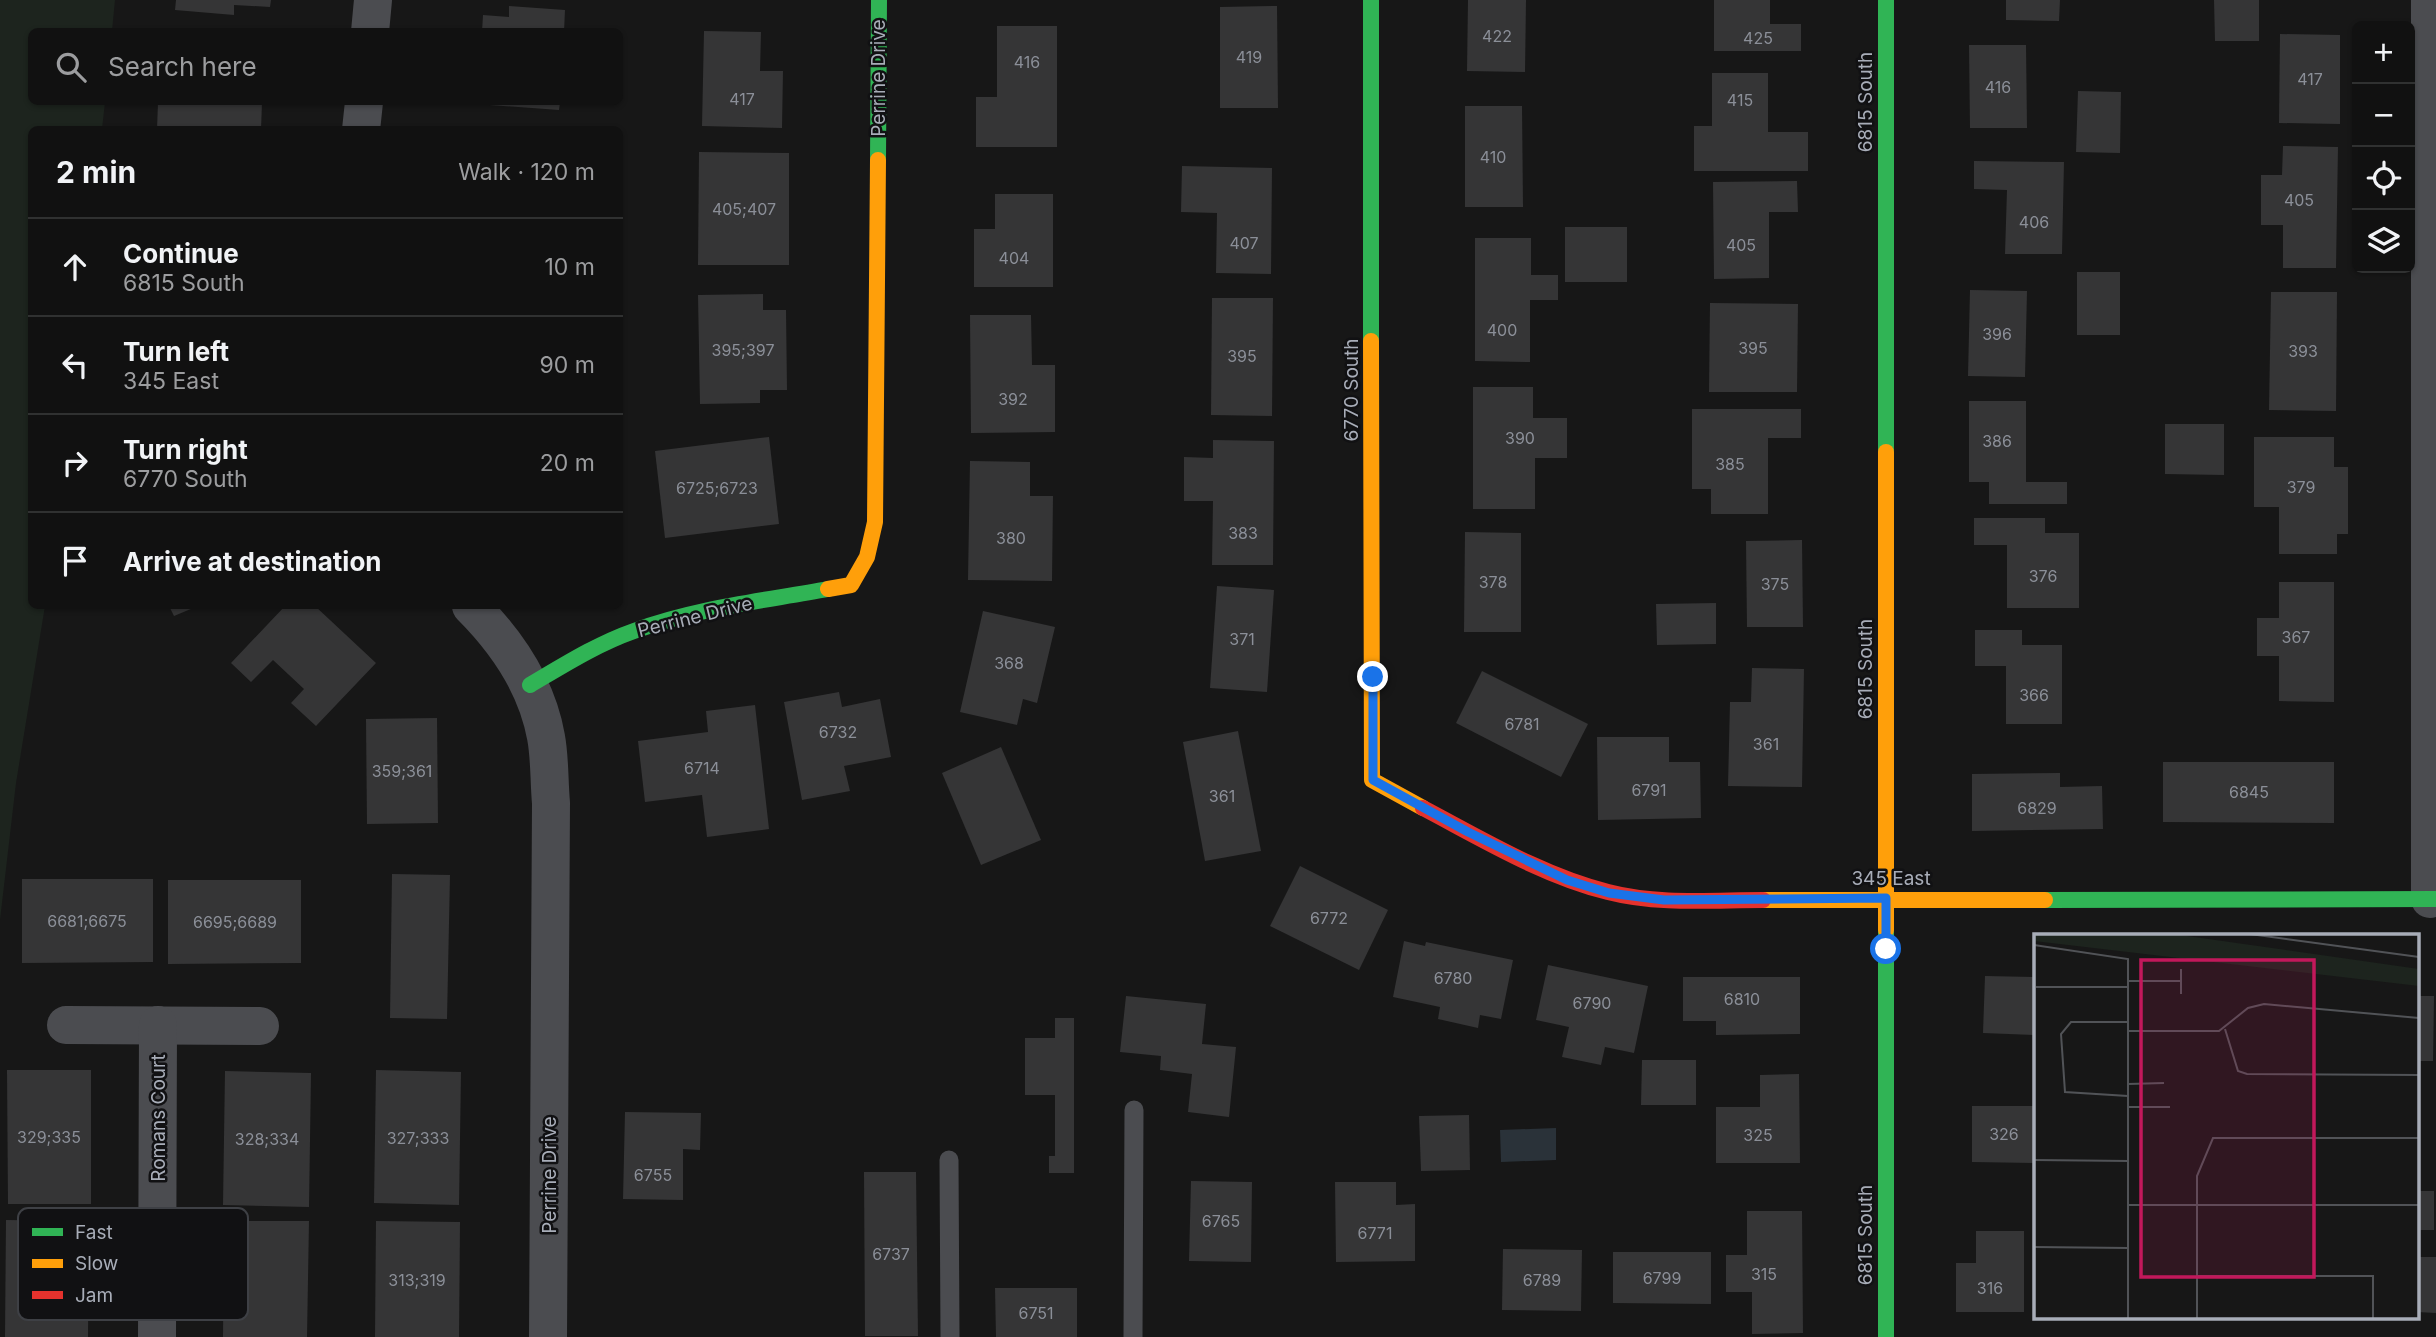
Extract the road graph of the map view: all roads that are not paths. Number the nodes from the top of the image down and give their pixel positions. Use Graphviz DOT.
graph roads {
  1 [pos="373,0"];
  2 [pos="879,0"];
  3 [pos="1371,0"];
  4 [pos="1886,0"];
  5 [pos="2430,0"];
  6 [pos="370,28"];
  7 [pos="364,105"];
  8 [pos="361,126"];
  9 [pos="474,609"];
  10 [pos="530,685"];
  11 [pos="1373,780"];
  12 [pos="1886,898"];
  13 [pos="2433,900"];
  14 [pos="66,1025"];
  15 [pos="159,1025"];
  16 [pos="260,1026"];
  17 [pos="1134,1110"];
  18 [pos="948,1160"];
  19 [pos="158,1208"];
  20 [pos="548,1337"];
  21 [pos="950,1337"];
  22 [pos="1133,1337"];
  23 [pos="1886,1337"];
  1 -- 6 [label="street"];
  2 -- 10 [label="street, Perrine Drive"];
  3 -- 11 [label="street, 6770 South"];
  4 -- 12 [label="street, 6815 South"];
  5 -- 13 [label="street"];
  7 -- 8 [label="street"];
  9 -- 10 [label="street"];
  10 -- 20 [label="street, Perrine Drive"];
  11 -- 12 [label="street, 345 East"];
  12 -- 13 [label="street, 345 East"];
  12 -- 23 [label="street, 6815 South"];
  14 -- 15 [label="street"];
  15 -- 16 [label="street"];
  15 -- 19 [label="street, Romans Court"];
  17 -- 22 [label="lane"];
  18 -- 21 [label="lane"];
}
